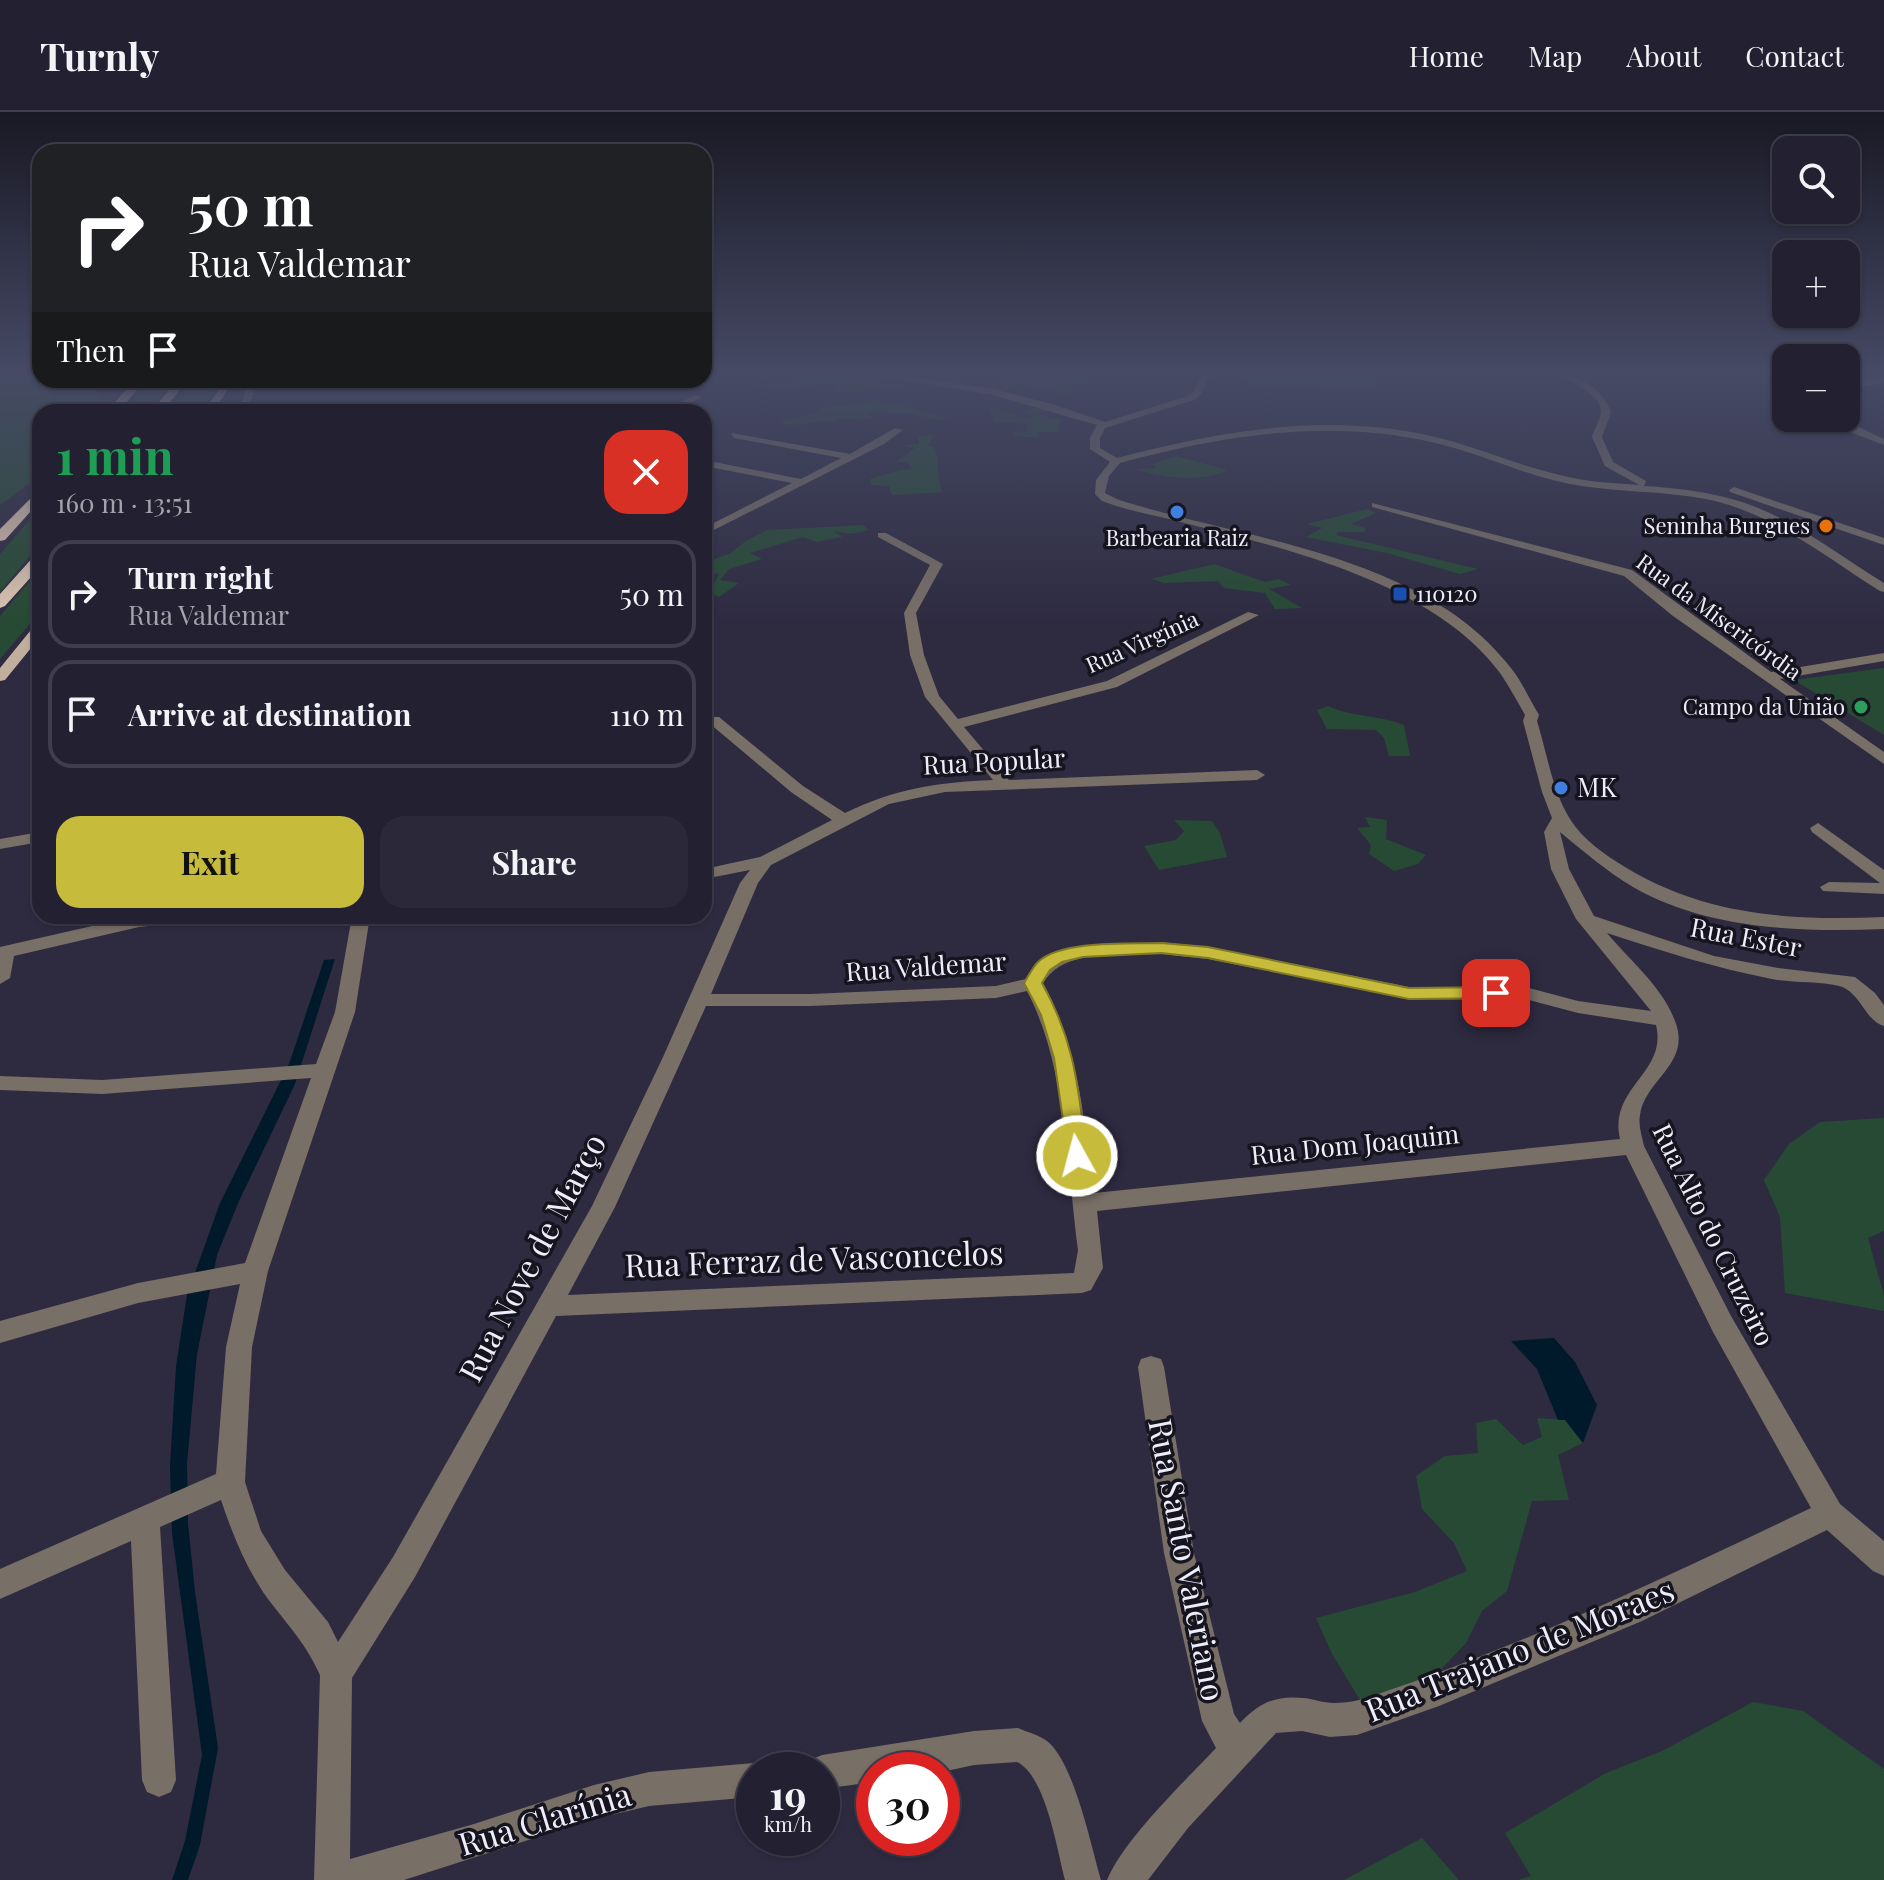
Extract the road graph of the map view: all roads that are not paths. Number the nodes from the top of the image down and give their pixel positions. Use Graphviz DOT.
graph roads {
  1 [pos="850,458"];
  2 [pos="1110,458"];
  3 [pos="1133,458"];
  4 [pos="1495,458"];
  5 [pos="1606,458"];
  6 [pos="1116,461"];
  7 [pos="712,465"];
  8 [pos="803,482"];
  9 [pos="1651,488"];
  10 [pos="1666,489"];
  11 [pos="32,502"];
  12 [pos="1376,505"];
  13 [pos="712,528"];
  14 [pos="882,535"];
  15 [pos="0,537"];
  16 [pos="1884,542"];
  17 [pos="1847,566"];
  18 [pos="32,567"];
  19 [pos="1884,576"];
  20 [pos="1884,588"];
  21 [pos="0,603"];
  22 [pos="1253,615"];
  23 [pos="32,638"];
  24 [pos="1884,657"];
  25 [pos="0,677"];
  26 [pos="1768,677"];
  27 [pos="714,720"];
  28 [pos="953,725"];
  29 [pos="1884,759"];
  30 [pos="1257,775"];
  31 [pos="1004,784"];
  32 [pos="1561,818"];
  33 [pos="842,819"];
  34 [pos="1818,828"];
  35 [pos="32,838"];
  36 [pos="0,844"];
  37 [pos="765,861"];
  38 [pos="712,872"];
  39 [pos="1884,879"];
  40 [pos="1829,887"];
  41 [pos="1884,889"];
  42 [pos="1585,919"];
  43 [pos="1884,923"];
  44 [pos="127,924"];
  45 [pos="360,924"];
  46 [pos="2,952"];
  47 [pos="0,978"];
  48 [pos="1033,983"];
  49 [pos="697,1000"];
  50 [pos="1884,1019"];
  51 [pos="1665,1020"];
  52 [pos="327,1070"];
  53 [pos="0,1083"];
  54 [pos="1633,1146"];
  55 [pos="1083,1203"];
  56 [pos="255,1271"];
  57 [pos="549,1306"];
  58 [pos="0,1332"];
  59 [pos="1151,1367"];
  60 [pos="230,1482"];
  61 [pos="1830,1514"];
  62 [pos="145,1521"];
  63 [pos="1884,1561"];
  64 [pos="0,1584"];
  65 [pos="336,1674"];
  66 [pos="1236,1748"];
  67 [pos="840,1770"];
  68 [pos="159,1780"];
  69 [pos="736,1782"];
  70 [pos="332,1880"];
  71 [pos="340,1880"];
  72 [pos="1083,1880"];
  73 [pos="1125,1880"];
  1 -- 8 [label="street"];
  2 -- 6 [label="street"];
  3 -- 6 [label="street"];
  4 -- 9 [label="street"];
  5 -- 9 [label="street"];
  6 -- 32 [label="street"];
  7 -- 8 [label="street"];
  8 -- 13 [label="street"];
  9 -- 10 [label="street"];
  10 -- 16 [label="street"];
  10 -- 17 [label="street"];
  11 -- 15 [label="highway"];
  12 -- 26 [label="street, Rua da Misericórdia"];
  14 -- 28 [label="street"];
  17 -- 19 [label="street"];
  17 -- 20 [label="street"];
  18 -- 21 [label="highway"];
  22 -- 28 [label="street, Rua Virgínia"];
  23 -- 25 [label="main road"];
  24 -- 26 [label="street"];
  26 -- 29 [label="street, Rua da Misericórdia"];
  27 -- 33 [label="street"];
  28 -- 31 [label="street"];
  30 -- 31 [label="street, Rua Popular"];
  31 -- 33 [label="street, Rua Popular"];
  32 -- 42 [label="street"];
  32 -- 43 [label="street"];
  33 -- 37 [label="street, Rua Popular"];
  34 -- 39 [label="street"];
  35 -- 36 [label="street"];
  37 -- 38 [label="street, Rua Popular"];
  37 -- 49 [label="street, Rua Nove de Março"];
  40 -- 41 [label="street"];
  42 -- 50 [label="street, Rua Ester"];
  42 -- 51 [label="street"];
  44 -- 46 [label="street"];
  45 -- 52 [label="street"];
  46 -- 47 [label="street"];
  48 -- 49 [label="street, Rua Valdemar"];
  48 -- 51 [label="street, Rua Valdemar"];
  48 -- 55 [label="street"];
  49 -- 57 [label="street, Rua Nove de Março"];
  51 -- 54 [label="street, Rua Alto do Cruzeiro"];
  52 -- 53 [label="street"];
  52 -- 56 [label="street"];
  54 -- 55 [label="street, Rua Dom Joaquim"];
  54 -- 61 [label="street, Rua Alto do Cruzeiro"];
  55 -- 57 [label="street, Rua Ferraz de Vasconcelos"];
  56 -- 58 [label="street"];
  56 -- 60 [label="street"];
  57 -- 65 [label="street, Rua Nove de Março"];
  59 -- 66 [label="street, Rua Santo Valeriano"];
  60 -- 62 [label="street"];
  60 -- 65 [label="street"];
  61 -- 63 [label="street, Rua Alto do Cruzeiro"];
  61 -- 66 [label="street, Rua Trajano de Moraes"];
  62 -- 64 [label="street"];
  62 -- 68 [label="street"];
  65 -- 70 [label="street"];
  66 -- 73 [label="street, Rua Trajano de Moraes"];
  67 -- 72 [label="street"];
  69 -- 71 [label="street, Rua Clarínia"];
}
